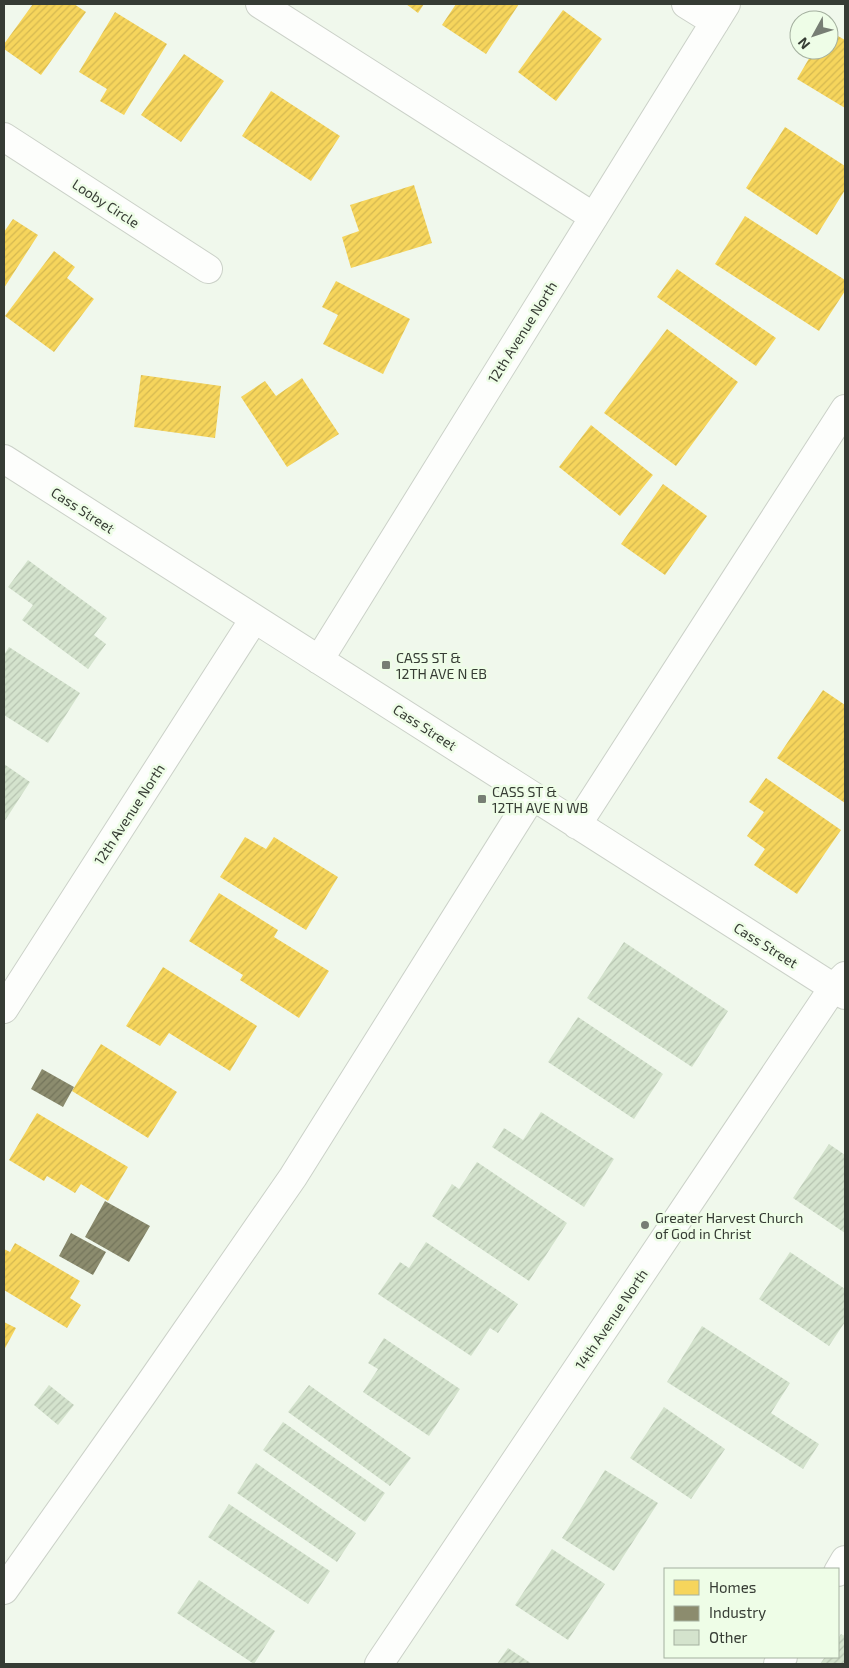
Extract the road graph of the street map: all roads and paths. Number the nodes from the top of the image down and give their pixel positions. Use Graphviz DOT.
graph roads {
  1 [pos="260,4"];
  2 [pos="686,4"];
  3 [pos="720,13"];
  4 [pos="4,137"];
  5 [pos="594,217"];
  6 [pos="208,268"];
  7 [pos="845,409"];
  8 [pos="4,459"];
  9 [pos="254,619"];
  10 [pos="319,660"];
  11 [pos="532,796"];
  12 [pos="577,825"];
  13 [pos="841,986"];
  14 [pos="4,1009"];
  15 [pos="4,1590"];
  16 [pos="379,1664"];
  1 -- 5 [label="street"];
  2 -- 3 [label="street"];
  3 -- 5 [label="street, 12th Avenue North"];
  4 -- 6 [label="street, Looby Circle"];
  5 -- 10 [label="street, 12th Avenue North"];
  7 -- 12 [label="street"];
  8 -- 9 [label="street, Cass Street"];
  9 -- 10 [label="street, Cass Street"];
  9 -- 14 [label="street, 12th Avenue North"];
  10 -- 11 [label="street, Cass Street"];
  11 -- 12 [label="street, Cass Street"];
  11 -- 15 [label="street"];
  12 -- 13 [label="street, Cass Street"];
  13 -- 16 [label="street, 14th Avenue North"];
}
